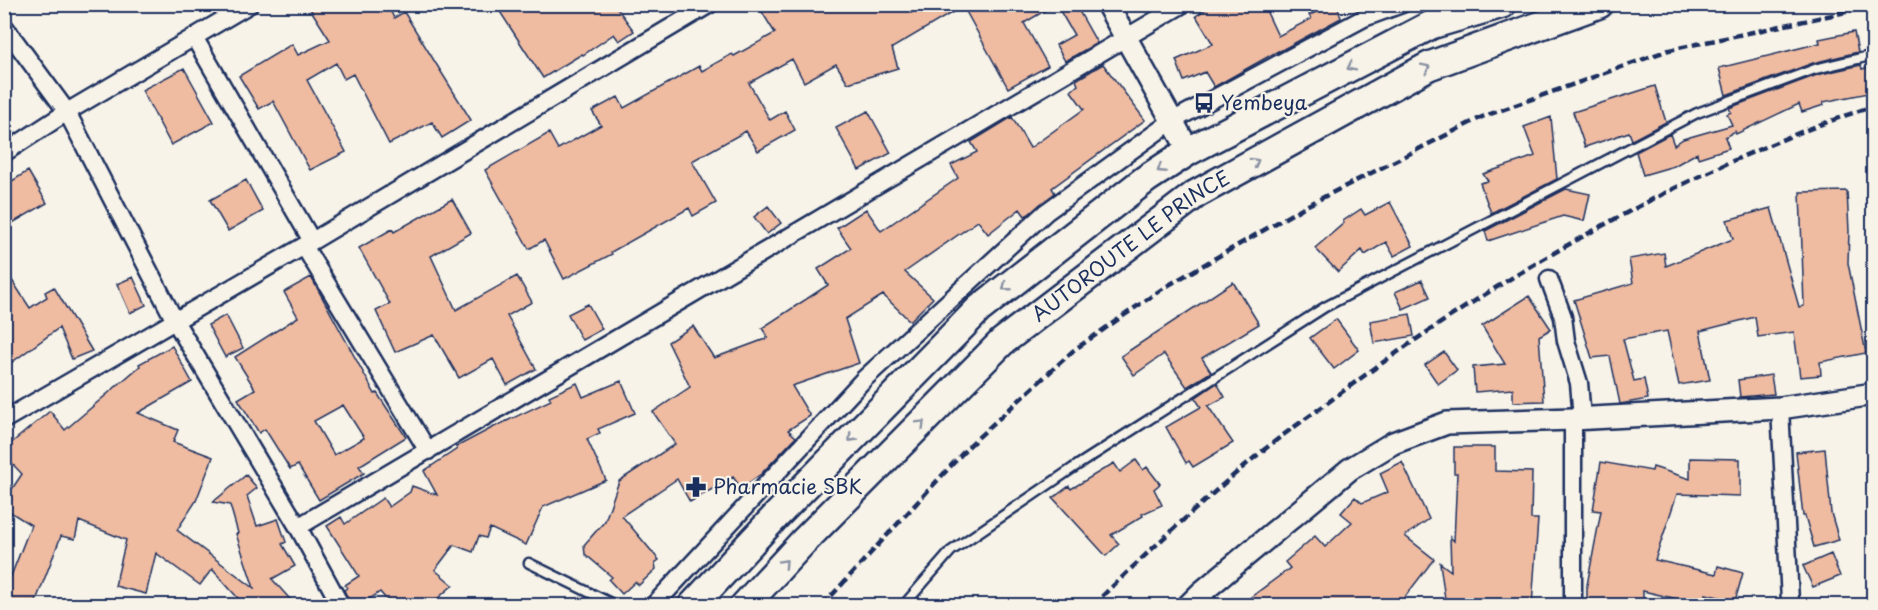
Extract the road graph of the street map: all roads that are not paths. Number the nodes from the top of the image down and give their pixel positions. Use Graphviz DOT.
graph roads {
  1 [pos="250,4"];
  2 [pos="710,4"];
  3 [pos="1107,4"];
  4 [pos="1183,4"];
  5 [pos="1402,4"];
  6 [pos="1502,4"];
  7 [pos="1599,4"];
  8 [pos="4,26"];
  9 [pos="1125,37"];
  10 [pos="194,38"];
  11 [pos="1874,55"];
  12 [pos="67,112"];
  13 [pos="1172,121"];
  14 [pos="1189,151"];
  15 [pos="4,153"];
  16 [pos="308,243"];
  17 [pos="1549,279"];
  18 [pos="176,321"];
  19 [pos="1874,394"];
  20 [pos="1780,408"];
  21 [pos="1577,418"];
  22 [pos="4,420"];
  23 [pos="428,450"];
  24 [pos="298,527"];
  25 [pos="529,563"];
  26 [pos="1202,601"];
  27 [pos="1791,601"];
  28 [pos="341,606"];
  29 [pos="617,606"];
  30 [pos="653,606"];
  31 [pos="692,606"];
  32 [pos="744,606"];
  33 [pos="903,606"];
  34 [pos="1573,606"];
  1 -- 10 [label="street"];
  2 -- 16 [label="street"];
  3 -- 9 [label="street"];
  4 -- 9 [label="street"];
  5 -- 13 [label="street"];
  6 -- 14 [label="main road, AUTOROUTE LE PRINCE, one-way"];
  32 -- 7 [label="main road, AUTOROUTE LE PRINCE, one-way"];
  8 -- 12 [label="street"];
  9 -- 13 [label="street"];
  9 -- 23 [label="street"];
  10 -- 12 [label="street"];
  10 -- 16 [label="street"];
  11 -- 33 [label="lane"];
  12 -- 15 [label="street"];
  12 -- 18 [label="street"];
  13 -- 14 [label="street"];
  13 -- 30 [label="street"];
  14 -- 31 [label="main road, AUTOROUTE LE PRINCE, one-way"];
  16 -- 18 [label="street"];
  16 -- 23 [label="street"];
  17 -- 21 [label="street"];
  18 -- 22 [label="street"];
  18 -- 24 [label="street"];
  19 -- 20 [label="street"];
  20 -- 21 [label="street"];
  20 -- 27 [label="street"];
  21 -- 26 [label="street"];
  21 -- 34 [label="street"];
  23 -- 24 [label="street"];
  24 -- 28 [label="street"];
  25 -- 29 [label="lane"];
}
